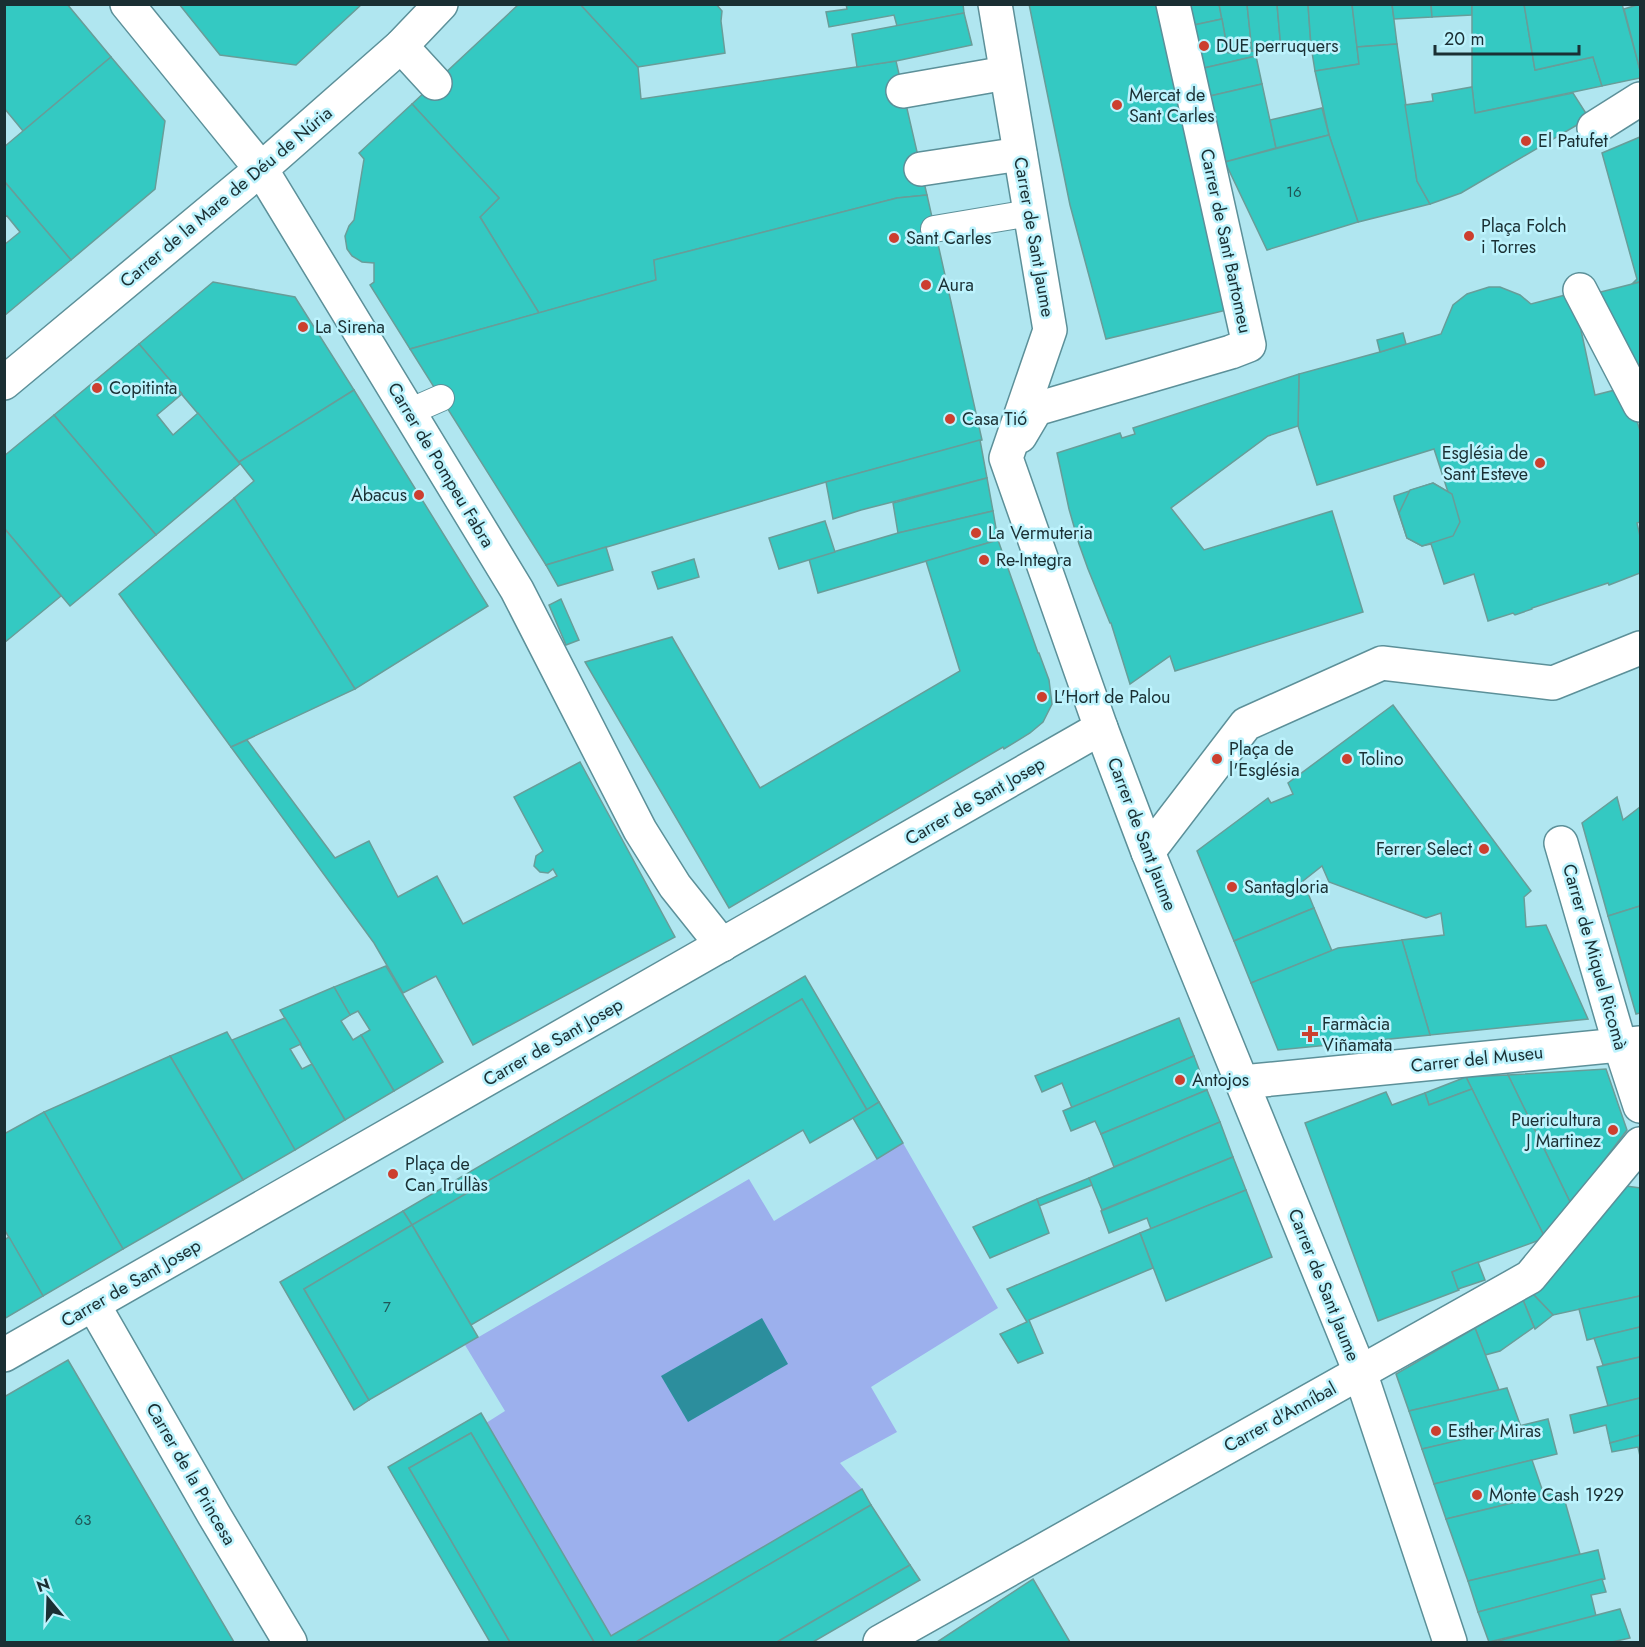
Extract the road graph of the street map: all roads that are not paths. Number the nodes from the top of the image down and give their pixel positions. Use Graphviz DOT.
graph roads {
  1 [pos="127,4"];
  2 [pos="441,4"];
  3 [pos="994,4"];
  4 [pos="1173,4"];
  5 [pos="401,46"];
  6 [pos="1006,73"];
  7 [pos="435,82"];
  8 [pos="903,91"];
  9 [pos="1641,99"];
  10 [pos="1594,128"];
  11 [pos="1020,154"];
  12 [pos="261,169"];
  13 [pos="921,170"];
  14 [pos="1030,213"];
  15 [pos="934,229"];
  16 [pos="1580,290"];
  17 [pos="4,383"];
  18 [pos="441,398"];
  19 [pos="1641,405"];
  20 [pos="409,412"];
  21 [pos="1006,458"];
  22 [pos="1641,648"];
  23 [pos="1101,728"];
  24 [pos="1561,843"];
  25 [pos="1148,852"];
  26 [pos="722,945"];
  27 [pos="1630,1044"];
  28 [pos="1242,1082"];
  29 [pos="1641,1106"];
  30 [pos="1641,1144"];
  31 [pos="93,1304"];
  32 [pos="4,1355"];
  33 [pos="1360,1372"];
  34 [pos="893,1639"];
  35 [pos="290,1642"];
  36 [pos="1450,1642"];
  1 -- 12 [label="street, Carrer de Pompeu Fabra"];
  2 -- 5 [label="street, Carrer de la Mare de Déu de Núria"];
  3 -- 6 [label="street, Carrer de Sant Jaume"];
  4 -- 21 [label="street, Carrer de Sant Bartomeu"];
  5 -- 7 [label="street"];
  5 -- 12 [label="street, Carrer de la Mare de Déu de Núria"];
  6 -- 8 [label="street"];
  6 -- 11 [label="street, Carrer de Sant Jaume"];
  9 -- 10 [label="street"];
  11 -- 13 [label="street"];
  11 -- 14 [label="street, Carrer de Sant Jaume"];
  12 -- 17 [label="street, Carrer de la Mare de Déu de Núria"];
  12 -- 20 [label="street, Carrer de Pompeu Fabra"];
  14 -- 15 [label="lane"];
  14 -- 21 [label="street, Carrer de Sant Jaume"];
  16 -- 19 [label="street"];
  18 -- 20 [label="lane"];
  20 -- 26 [label="street, Carrer de Pompeu Fabra"];
  21 -- 23 [label="street, Carrer de Sant Jaume"];
  22 -- 25 [label="street"];
  23 -- 25 [label="street, Carrer de Sant Jaume"];
  23 -- 26 [label="street, Carrer de Sant Josep"];
  24 -- 27 [label="street, Carrer de Miquel Ricomà"];
  25 -- 28 [label="street, Carrer de Sant Jaume"];
  26 -- 31 [label="street, Carrer de Sant Josep"];
  27 -- 28 [label="street, Carrer del Museu"];
  27 -- 29 [label="street, Carrer de Miquel Ricomà"];
  28 -- 33 [label="street, Carrer de Sant Jaume"];
  30 -- 33 [label="street, Carrer d'Anníbal"];
  31 -- 32 [label="street, Carrer de Sant Josep"];
  31 -- 35 [label="street, Carrer de la Princesa"];
  33 -- 34 [label="street, Carrer d'Anníbal"];
  33 -- 36 [label="street, Carrer de Sant Jaume"];
}
